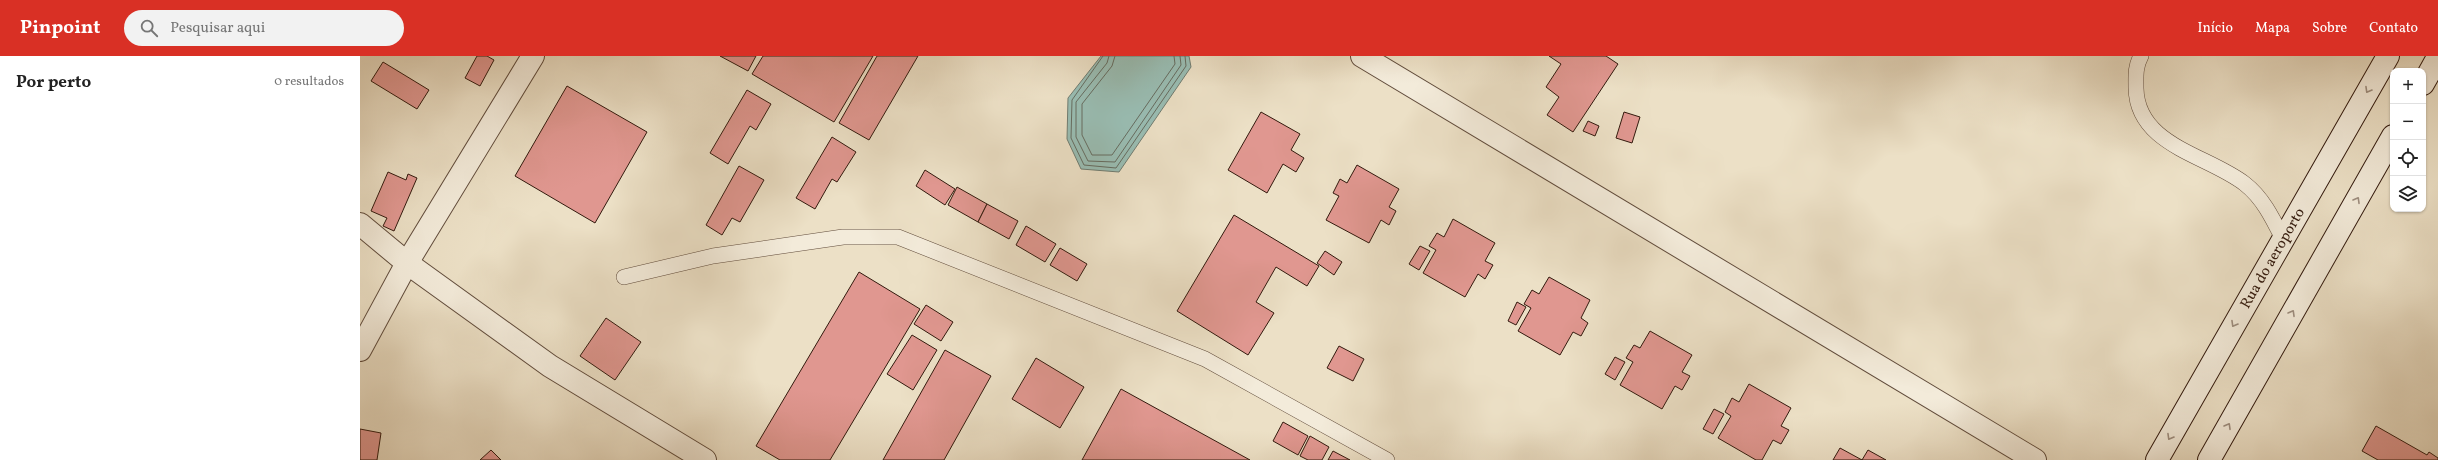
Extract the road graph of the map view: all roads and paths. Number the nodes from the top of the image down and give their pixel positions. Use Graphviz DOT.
graph roads {
  1 [pos="533,56"];
  2 [pos="1362,56"];
  3 [pos="2141,56"];
  4 [pos="2388,56"];
  5 [pos="2438,57"];
  6 [pos="2426,79"];
  7 [pos="2391,140"];
  8 [pos="360,224"];
  9 [pos="2283,239"];
  10 [pos="407,263"];
  11 [pos="624,277"];
  12 [pos="360,350"];
  13 [pos="705,460"];
  14 [pos="1387,460"];
  15 [pos="2035,460"];
  16 [pos="2157,460"];
  17 [pos="2209,460"];
  1 -- 10 [label="street"];
  2 -- 15 [label="street"];
  3 -- 9 [label="lane"];
  4 -- 9 [label="street, Rua do aeroporto, one-way"];
  5 -- 6 [label="street"];
  17 -- 7 [label="street, one-way"];
  8 -- 10 [label="street"];
  9 -- 16 [label="street, Rua do aeroporto, one-way"];
  10 -- 12 [label="street"];
  10 -- 13 [label="street"];
  11 -- 14 [label="lane"];
}
